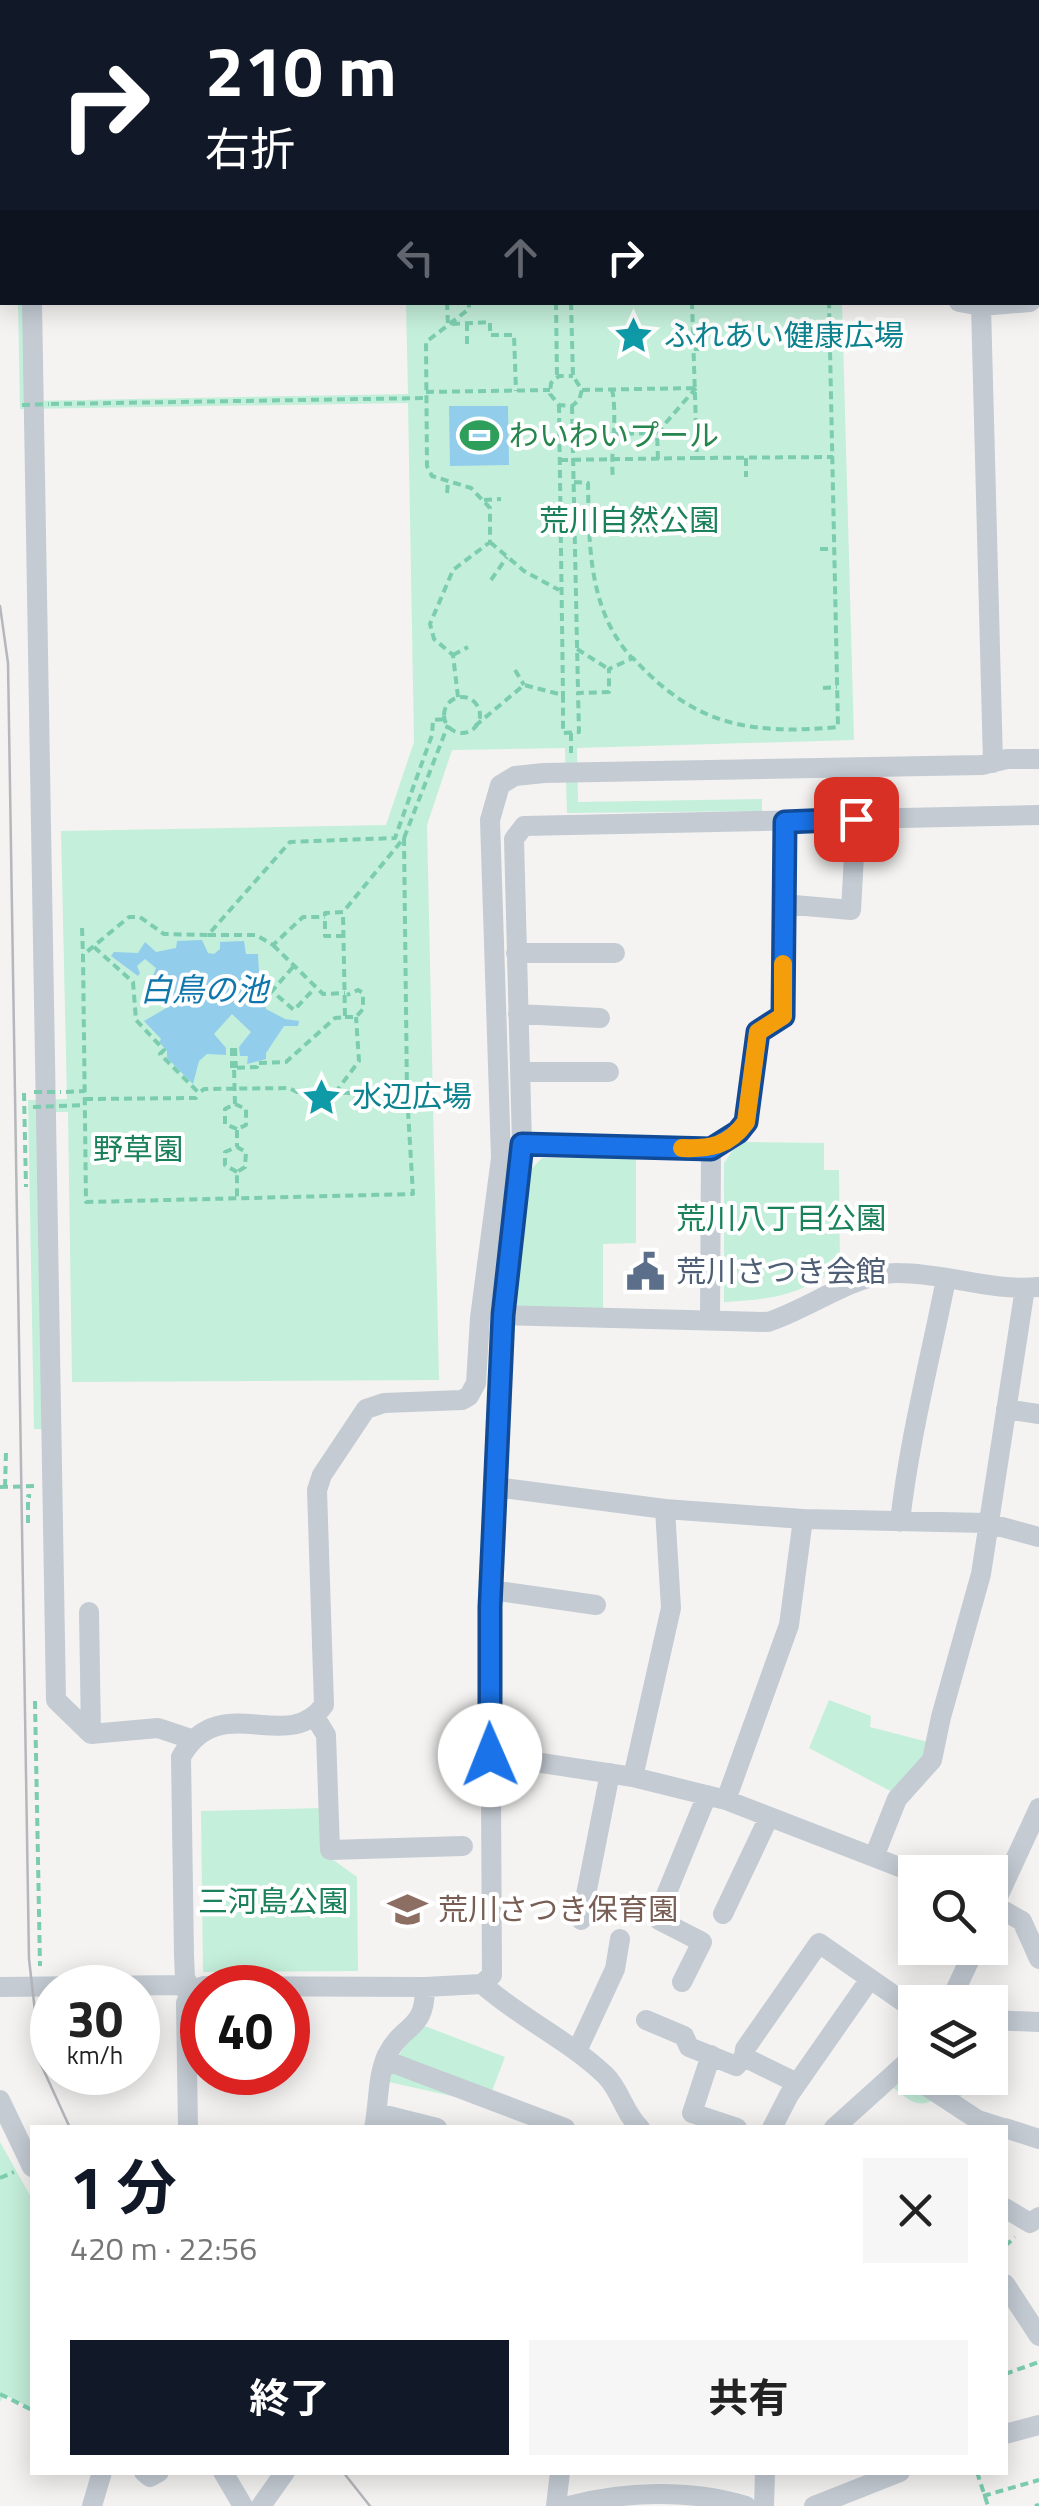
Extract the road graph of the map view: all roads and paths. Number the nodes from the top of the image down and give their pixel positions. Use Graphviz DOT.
graph roads {
  1 [pos="32,305"];
  2 [pos="447,305"];
  3 [pos="469,305"];
  4 [pos="556,305"];
  5 [pos="571,305"];
  6 [pos="692,305"];
  7 [pos="830,305"];
  8 [pos="976,305"];
  9 [pos="993,305"];
  10 [pos="981,306"];
  11 [pos="467,323"];
  12 [pos="449,324"];
  13 [pos="572,328"];
  14 [pos="556,329"];
  15 [pos="830,346"];
  16 [pos="821,347"];
  17 [pos="694,349"];
  18 [pos="707,349"];
  19 [pos="467,350"];
  20 [pos="573,376"];
  21 [pos="557,377"];
  22 [pos="696,388"];
  23 [pos="550,390"];
  24 [pos="582,390"];
  25 [pos="612,390"];
  26 [pos="516,391"];
  27 [pos="426,395"];
  28 [pos="22,404"];
  29 [pos="559,405"];
  30 [pos="572,406"];
  31 [pos="614,434"];
  32 [pos="657,434"];
  33 [pos="832,457"];
  34 [pos="697,458"];
  35 [pos="746,458"];
  36 [pos="560,460"];
  37 [pos="574,460"];
  38 [pos="611,460"];
  39 [pos="658,460"];
  40 [pos="746,476"];
  41 [pos="560,477"];
  42 [pos="612,479"];
  43 [pos="574,480"];
  44 [pos="448,483"];
  45 [pos="447,494"];
  46 [pos="501,499"];
  47 [pos="484,500"];
  48 [pos="575,526"];
  49 [pos="545,527"];
  50 [pos="561,527"];
  51 [pos="490,542"];
  52 [pos="834,549"];
  53 [pos="820,550"];
  54 [pos="507,557"];
  55 [pos="576,578"];
  56 [pos="561,579"];
  57 [pos="491,580"];
  58 [pos="561,591"];
  59 [pos="562,642"];
  60 [pos="577,642"];
  61 [pos="468,647"];
  62 [pos="577,649"];
  63 [pos="453,655"];
  64 [pos="632,658"];
  65 [pos="609,669"];
  66 [pos="515,670"];
  67 [pos="524,685"];
  68 [pos="837,687"];
  69 [pos="563,688"];
  70 [pos="823,688"];
  71 [pos="578,690"];
  72 [pos="562,695"];
  73 [pos="458,698"];
  74 [pos="446,722"];
  75 [pos="475,726"];
  76 [pos="1039,759"];
  77 [pos="993,763"];
  78 [pos="420,770"];
  79 [pos="430,774"];
  80 [pos="410,796"];
  81 [pos="421,800"];
  82 [pos="1039,815"];
  83 [pos="856,819"];
  84 [pos="785,822"];
  85 [pos="395,838"];
  86 [pos="404,838"];
  87 [pos="782,904"];
  88 [pos="342,912"];
  89 [pos="325,917"];
  90 [pos="82,928"];
  91 [pos="208,935"];
  92 [pos="344,936"];
  93 [pos="272,945"];
  94 [pos="94,947"];
  95 [pos="516,953"];
  96 [pos="615,953"];
  97 [pos="83,955"];
  98 [pos="293,967"];
  99 [pos="314,988"];
  100 [pos="345,994"];
  101 [pos="518,1014"];
  102 [pos="345,1017"];
  103 [pos="356,1017"];
  104 [pos="600,1018"];
  105 [pos="234,1048"];
  106 [pos="235,1068"];
  107 [pos="520,1072"];
  108 [pos="609,1072"];
  109 [pos="234,1089"];
  110 [pos="85,1091"];
  111 [pos="34,1092"];
  112 [pos="199,1093"];
  113 [pos="335,1093"];
  114 [pos="408,1094"];
  115 [pos="85,1102"];
  116 [pos="235,1104"];
  117 [pos="33,1107"];
  118 [pos="237,1129"];
  119 [pos="522,1144"];
  120 [pos="238,1147"];
  121 [pos="711,1149"];
  122 [pos="236,1172"];
  123 [pos="237,1200"];
  124 [pos="946,1279"];
  125 [pos="1032,1287"];
  126 [pos="503,1315"];
  127 [pos="710,1320"];
  128 [pos="1006,1414"];
  129 [pos="1039,1414"];
  130 [pos="6,1452"];
  131 [pos="3,1487"];
  132 [pos="495,1487"];
  133 [pos="666,1509"];
  134 [pos="803,1519"];
  135 [pos="900,1522"];
  136 [pos="28,1523"];
  137 [pos="987,1523"];
  138 [pos="1039,1537"];
  139 [pos="491,1590"];
  140 [pos="596,1605"];
  141 [pos="89,1612"];
  142 [pos="35,1696"];
  143 [pos="315,1718"];
  144 [pos="91,1734"];
  145 [pos="191,1738"];
  146 [pos="490,1755"];
  147 [pos="610,1774"];
  148 [pos="633,1777"];
  149 [pos="716,1798"];
  150 [pos="1039,1808"];
  151 [pos="768,1817"];
  152 [pos="464,1846"];
  153 [pos="874,1858"];
  154 [pos="898,1867"];
  155 [pos="1008,1872"];
  156 [pos="723,1914"];
  157 [pos="1008,1914"];
  158 [pos="581,1920"];
  159 [pos="620,1938"];
  160 [pos="1037,1942"];
  161 [pos="40,1965"];
  162 [pos="184,1965"];
  163 [pos="870,1979"];
  164 [pos="682,1982"];
  165 [pos="30,1984"];
  166 [pos="482,1984"];
  167 [pos="0,1986"];
  168 [pos="310,1986"];
  169 [pos="426,1987"];
  170 [pos="898,1998"];
  171 [pos="646,2020"];
  172 [pos="1008,2021"];
  173 [pos="1039,2022"];
  174 [pos="577,2051"];
  175 [pos="711,2055"];
  176 [pos="744,2057"];
  177 [pos="385,2060"];
  178 [pos="898,2071"];
  179 [pos="797,2083"];
  180 [pos="187,2095"];
  181 [pos="944,2095"];
  182 [pos="0,2100"];
  183 [pos="376,2120"];
  184 [pos="849,2123"];
  185 [pos="977,2124"];
  186 [pos="188,2125"];
  187 [pos="414,2125"];
  188 [pos="557,2125"];
  189 [pos="633,2125"];
  190 [pos="729,2125"];
  191 [pos="774,2125"];
  192 [pos="1008,2129"];
  193 [pos="1039,2138"];
  194 [pos="30,2164"];
  195 [pos="1008,2210"];
  196 [pos="1039,2218"];
  197 [pos="1008,2289"];
  198 [pos="1039,2336"];
  199 [pos="1039,2362"];
  200 [pos="1008,2373"];
  201 [pos="0,2394"];
  202 [pos="30,2409"];
  203 [pos="1038,2427"];
  204 [pos="1008,2433"];
  205 [pos="101,2475"];
  206 [pos="225,2475"];
  207 [pos="283,2475"];
  208 [pos="560,2475"];
  209 [pos="765,2475"];
  210 [pos="885,2475"];
  211 [pos="978,2475"];
  212 [pos="1039,2480"];
  213 [pos="850,2482"];
  214 [pos="636,2491"];
  215 [pos="983,2496"];
  216 [pos="92,2506"];
  217 [pos="243,2506"];
  218 [pos="262,2506"];
  219 [pos="556,2506"];
  220 [pos="568,2506"];
  221 [pos="746,2506"];
  222 [pos="764,2506"];
  223 [pos="814,2506"];
  224 [pos="988,2506"];
  1 -- 144 [label="street"];
  2 -- 12 [label="path"];
  3 -- 12 [label="path"];
  4 -- 14 [label="path"];
  5 -- 13 [label="path"];
  6 -- 17 [label="path"];
  7 -- 15 [label="path"];
  8 -- 10 [label="street"];
  9 -- 10 [label="street"];
  10 -- 77 [label="street"];
  11 -- 12 [label="path"];
  11 -- 19 [label="path"];
  11 -- 26 [label="path"];
  12 -- 27 [label="path"];
  13 -- 14 [label="path"];
  13 -- 20 [label="path"];
  14 -- 21 [label="path"];
  15 -- 16 [label="path"];
  15 -- 33 [label="path"];
  17 -- 18 [label="path"];
  17 -- 22 [label="path"];
  20 -- 21 [label="path"];
  20 -- 24 [label="path"];
  21 -- 23 [label="path"];
  22 -- 25 [label="path"];
  22 -- 32 [label="path"];
  22 -- 34 [label="path"];
  23 -- 26 [label="path"];
  23 -- 29 [label="path"];
  24 -- 25 [label="path"];
  24 -- 30 [label="path"];
  25 -- 31 [label="path"];
  26 -- 27 [label="path"];
  27 -- 28 [label="path, bridge"];
  27 -- 44 [label="path"];
  29 -- 30 [label="path"];
  29 -- 36 [label="path"];
  30 -- 37 [label="path"];
  31 -- 32 [label="path"];
  31 -- 38 [label="path"];
  32 -- 39 [label="path"];
  33 -- 35 [label="path"];
  33 -- 52 [label="path"];
  34 -- 35 [label="path"];
  34 -- 39 [label="path"];
  35 -- 40 [label="path"];
  36 -- 37 [label="path"];
  36 -- 41 [label="path"];
  37 -- 38 [label="path"];
  37 -- 43 [label="path"];
  38 -- 39 [label="path"];
  38 -- 42 [label="path"];
  41 -- 43 [label="path"];
  41 -- 50 [label="path"];
  43 -- 48 [label="path"];
  43 -- 64 [label="path"];
  44 -- 45 [label="path"];
  44 -- 47 [label="path"];
  46 -- 47 [label="path"];
  47 -- 51 [label="path"];
  48 -- 50 [label="path"];
  48 -- 55 [label="path"];
  49 -- 50 [label="path"];
  50 -- 56 [label="path"];
  51 -- 54 [label="path"];
  51 -- 63 [label="path"];
  52 -- 53 [label="path"];
  52 -- 68 [label="path"];
  54 -- 57 [label="path"];
  54 -- 58 [label="path"];
  55 -- 56 [label="path"];
  55 -- 60 [label="path"];
  56 -- 58 [label="path"];
  58 -- 59 [label="path"];
  59 -- 60 [label="path"];
  59 -- 69 [label="path"];
  60 -- 62 [label="path"];
  61 -- 63 [label="path"];
  62 -- 65 [label="path"];
  62 -- 71 [label="path"];
  63 -- 73 [label="path"];
  64 -- 65 [label="path"];
  64 -- 68 [label="path"];
  65 -- 71 [label="path"];
  66 -- 67 [label="path"];
  67 -- 72 [label="path"];
  67 -- 75 [label="path"];
  68 -- 70 [label="path"];
  69 -- 71 [label="path"];
  69 -- 72 [label="path"];
  71 -- 72 [label="path"];
  73 -- 74 [label="path"];
  73 -- 75 [label="path"];
  74 -- 75 [label="path"];
  74 -- 78 [label="path"];
  74 -- 79 [label="path"];
  76 -- 77 [label="street"];
  77 -- 143 [label="street"];
  78 -- 79 [label="path"];
  78 -- 80 [label="path"];
  79 -- 81 [label="path"];
  80 -- 81 [label="path"];
  80 -- 85 [label="path"];
  81 -- 86 [label="path"];
  82 -- 83 [label="street"];
  83 -- 84 [label="street"];
  83 -- 87 [label="street"];
  84 -- 87 [label="street"];
  84 -- 95 [label="street"];
  85 -- 86 [label="path"];
  85 -- 91 [label="path"];
  86 -- 88 [label="path"];
  86 -- 114 [label="path"];
  87 -- 121 [label="street"];
  88 -- 89 [label="path"];
  88 -- 92 [label="path"];
  89 -- 92 [label="path"];
  89 -- 93 [label="path"];
  90 -- 97 [label="path"];
  91 -- 93 [label="path"];
  91 -- 94 [label="path"];
  92 -- 100 [label="path"];
  93 -- 98 [label="path"];
  94 -- 97 [label="path"];
  94 -- 112 [label="path"];
  95 -- 96 [label="street"];
  95 -- 101 [label="street"];
  97 -- 110 [label="path"];
  98 -- 99 [label="path"];
  98 -- 99 [label="path"];
  99 -- 100 [label="path"];
  100 -- 102 [label="path"];
  100 -- 103 [label="path"];
  101 -- 104 [label="street"];
  101 -- 107 [label="street"];
  102 -- 103 [label="path"];
  102 -- 106 [label="path"];
  103 -- 113 [label="path"];
  105 -- 106 [label="path"];
  106 -- 109 [label="path"];
  107 -- 108 [label="street"];
  107 -- 119 [label="street"];
  109 -- 112 [label="path"];
  109 -- 113 [label="path"];
  109 -- 116 [label="path"];
  110 -- 111 [label="path, bridge"];
  110 -- 115 [label="path"];
  112 -- 115 [label="path"];
  113 -- 114 [label="path"];
  114 -- 123 [label="path"];
  115 -- 117 [label="path, bridge"];
  115 -- 123 [label="path"];
  116 -- 118 [label="path"];
  116 -- 118 [label="path"];
  118 -- 120 [label="path"];
  119 -- 121 [label="street"];
  119 -- 126 [label="street"];
  120 -- 122 [label="path"];
  120 -- 122 [label="path"];
  121 -- 127 [label="street"];
  122 -- 123 [label="path"];
  124 -- 125 [label="street"];
  124 -- 127 [label="street"];
  124 -- 135 [label="street"];
  125 -- 128 [label="street"];
  126 -- 127 [label="street"];
  126 -- 132 [label="street"];
  128 -- 129 [label="street"];
  128 -- 137 [label="street"];
  130 -- 131 [label="path"];
  131 -- 136 [label="path"];
  132 -- 133 [label="street"];
  132 -- 139 [label="street"];
  133 -- 134 [label="street"];
  133 -- 148 [label="street"];
  134 -- 135 [label="street"];
  134 -- 149 [label="street"];
  135 -- 137 [label="street"];
  137 -- 138 [label="street"];
  137 -- 153 [label="street"];
  139 -- 140 [label="street"];
  139 -- 146 [label="street"];
  141 -- 144 [label="street"];
  142 -- 161 [label="path"];
  143 -- 145 [label="street"];
  143 -- 152 [label="street"];
  144 -- 145 [label="street"];
  145 -- 162 [label="street"];
  146 -- 147 [label="street"];
  146 -- 166 [label="street"];
  147 -- 148 [label="street"];
  147 -- 158 [label="street"];
  148 -- 149 [label="street"];
  149 -- 151 [label="street"];
  149 -- 164 [label="street"];
  150 -- 155 [label="street"];
  151 -- 153 [label="street"];
  151 -- 156 [label="street"];
  153 -- 154 [label="street"];
  157 -- 160 [label="street"];
  159 -- 174 [label="street"];
  163 -- 170 [label="street"];
  163 -- 176 [label="street"];
  163 -- 179 [label="street"];
  165 -- 167 [label="street"];
  166 -- 169 [label="street"];
  166 -- 174 [label="street"];
  168 -- 169 [label="street"];
  169 -- 177 [label="street"];
  171 -- 175 [label="street"];
  172 -- 173 [label="street"];
  174 -- 189 [label="street"];
  175 -- 176 [label="street"];
  175 -- 190 [label="street"];
  176 -- 179 [label="street"];
  177 -- 183 [label="street"];
  177 -- 188 [label="street"];
  178 -- 184 [label="street"];
  179 -- 191 [label="street"];
  180 -- 186 [label="street"];
  181 -- 185 [label="street"];
  182 -- 194 [label="street"];
  183 -- 187 [label="street"];
  192 -- 193 [label="street"];
  195 -- 196 [label="street"];
  197 -- 198 [label="street"];
  199 -- 200 [label="path"];
  201 -- 202 [label="path"];
  203 -- 204 [label="street"];
  205 -- 216 [label="street"];
  206 -- 217 [label="street"];
  207 -- 218 [label="street"];
  208 -- 219 [label="street"];
  209 -- 222 [label="street"];
  210 -- 213 [label="street"];
  211 -- 215 [label="path"];
  212 -- 215 [label="path"];
  213 -- 223 [label="street"];
  214 -- 220 [label="street"];
  214 -- 221 [label="street"];
  215 -- 224 [label="path"];
}
